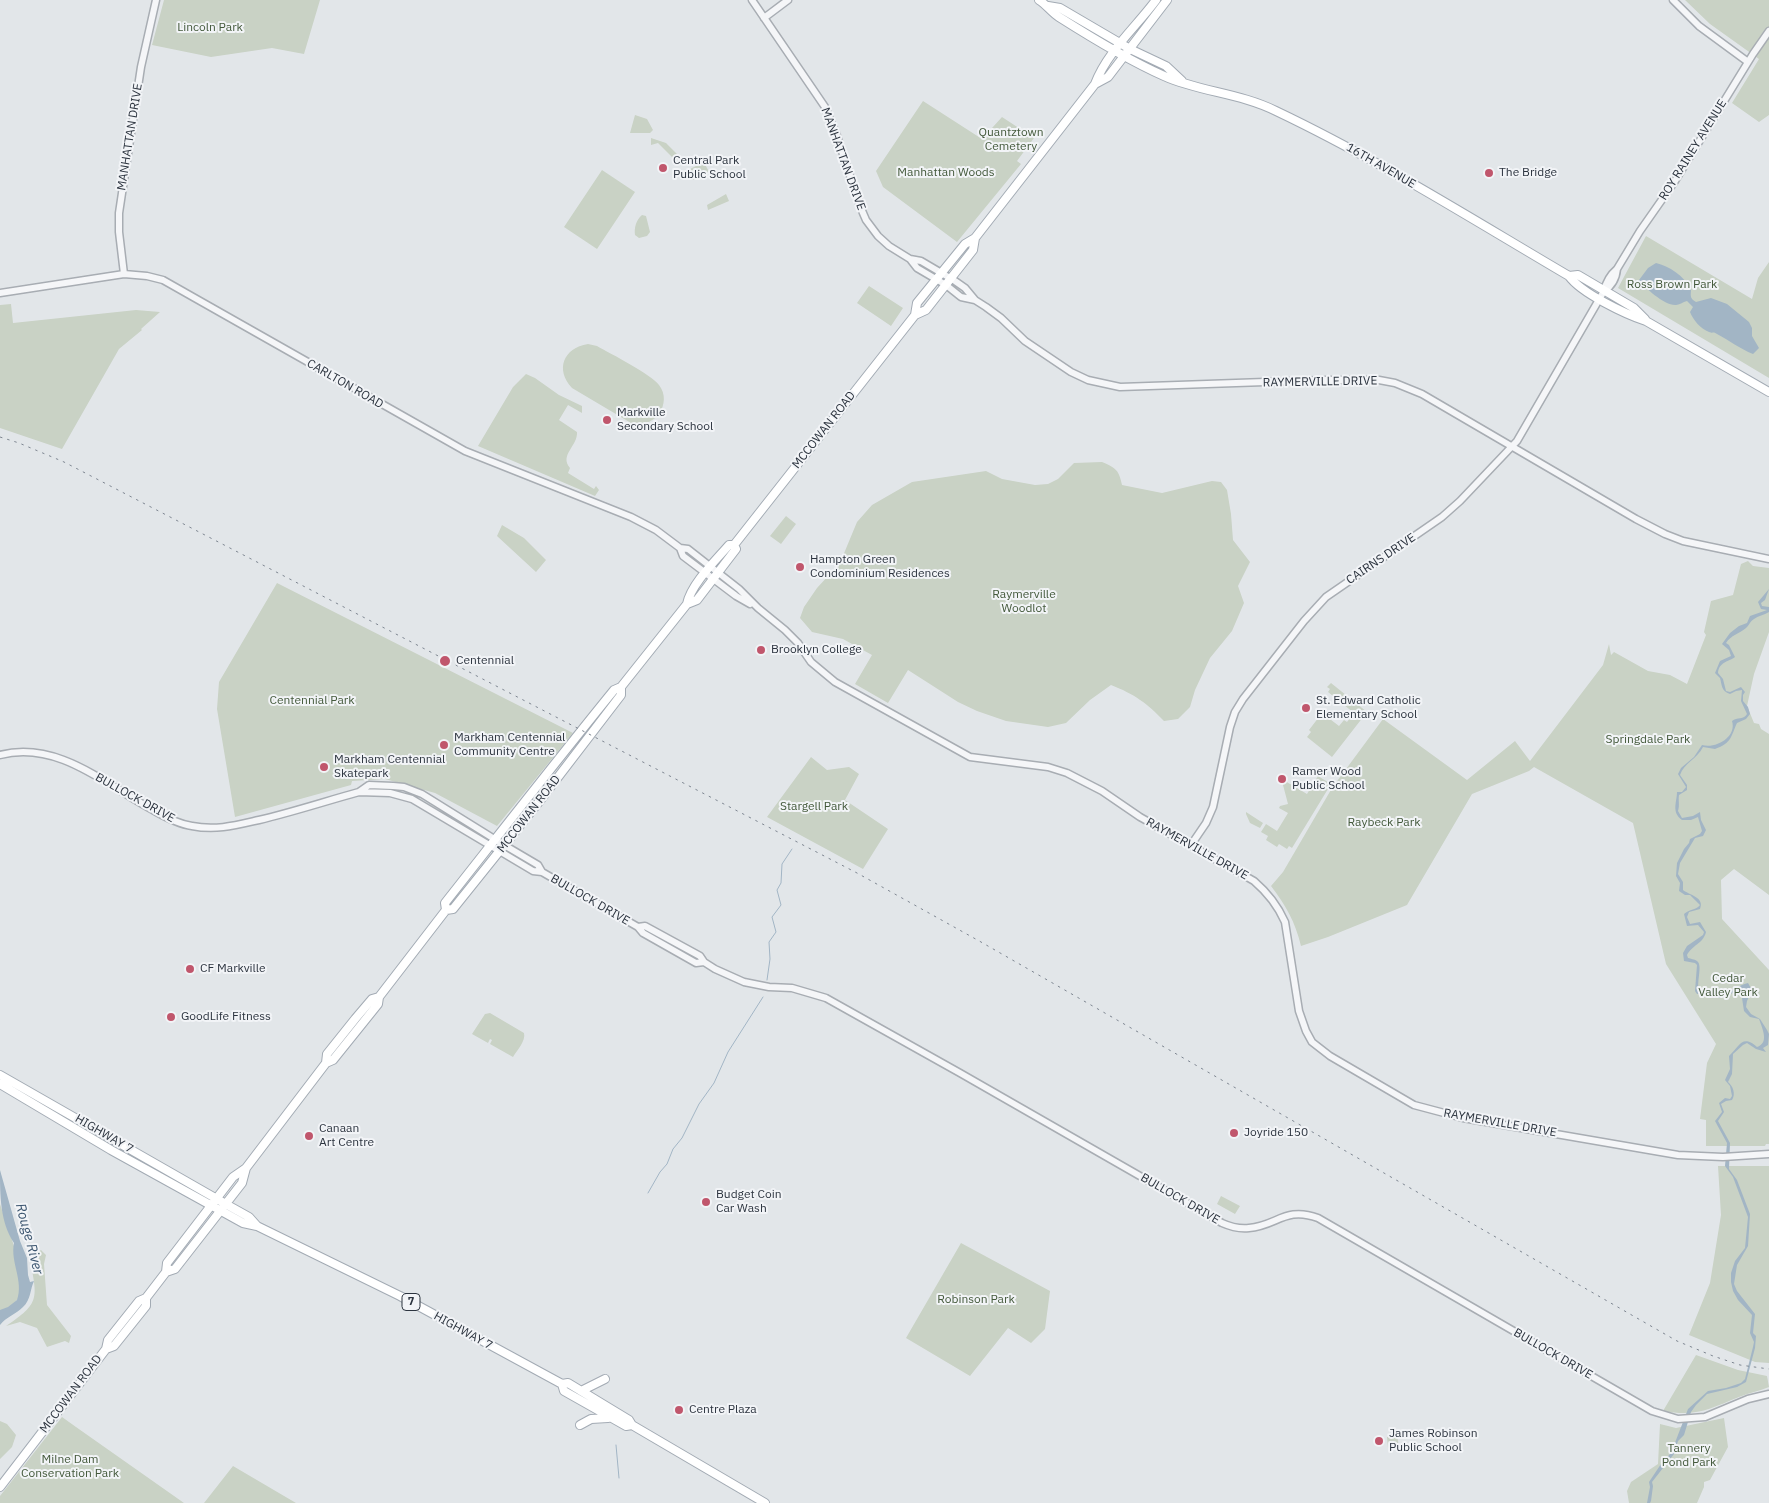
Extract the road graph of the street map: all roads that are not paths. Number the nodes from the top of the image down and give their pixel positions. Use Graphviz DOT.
graph roads {
  1 [pos="156,0"];
  2 [pos="752,0"];
  3 [pos="788,0"];
  4 [pos="1039,0"];
  5 [pos="1156,0"];
  6 [pos="1167,0"];
  7 [pos="1673,0"];
  8 [pos="1048,6"];
  9 [pos="764,18"];
  10 [pos="1769,31"];
  11 [pos="1121,43"];
  12 [pos="1130,49"];
  13 [pos="1116,50"];
  14 [pos="1125,56"];
  15 [pos="1748,62"];
  16 [pos="1183,82"];
  17 [pos="1095,84"];
  18 [pos="975,238"];
  19 [pos="124,274"];
  20 [pos="939,276"];
  21 [pos="1569,276"];
  22 [pos="948,282"];
  23 [pos="1604,291"];
  24 [pos="0,293"];
  25 [pos="1600,299"];
  26 [pos="915,315"];
  27 [pos="1646,321"];
  28 [pos="1769,392"];
  29 [pos="1512,446"];
  30 [pos="734,545"];
  31 [pos="1769,559"];
  32 [pos="708,570"];
  33 [pos="716,576"];
  34 [pos="687,604"];
  35 [pos="621,687"];
  36 [pos="0,755"];
  37 [pos="539,784"];
  38 [pos="542,798"];
  39 [pos="492,842"];
  40 [pos="1191,845"];
  41 [pos="502,848"];
  42 [pos="446,910"];
  43 [pos="0,1075"];
  44 [pos="0,1084"];
  45 [pos="1769,1154"];
  46 [pos="246,1168"];
  47 [pos="213,1201"];
  48 [pos="226,1204"];
  49 [pos="221,1211"];
  50 [pos="257,1226"];
  51 [pos="166,1272"];
  52 [pos="605,1379"];
  53 [pos="562,1384"];
  54 [pos="582,1391"];
  55 [pos="1769,1394"];
  56 [pos="610,1418"];
  57 [pos="580,1425"];
  58 [pos="632,1425"];
  59 [pos="0,1487"];
  60 [pos="765,1503"];
  1 -- 19 [label="street, MANHATTAN DRIVE"];
  2 -- 9 [label="street, MANHATTAN DRIVE"];
  3 -- 9 [label="street"];
  4 -- 8 [label="main road, 16TH AVENUE"];
  5 -- 11 [label="main road, MCCOWAN ROAD"];
  6 -- 12 [label="main road, MCCOWAN ROAD"];
  7 -- 15 [label="street"];
  8 -- 11 [label="main road, 16TH AVENUE"];
  8 -- 13 [label="main road, 16TH AVENUE"];
  9 -- 20 [label="street, MANHATTAN DRIVE"];
  10 -- 15 [label="street, ROY RAINEY AVENUE"];
  11 -- 12 [label="main road, 16TH AVENUE"];
  11 -- 13 [label="main road, MCCOWAN ROAD"];
  12 -- 14 [label="main road, MCCOWAN ROAD"];
  12 -- 16 [label="main road, 16TH AVENUE"];
  13 -- 14 [label="main road, 16TH AVENUE"];
  13 -- 17 [label="main road, MCCOWAN ROAD"];
  14 -- 16 [label="main road, 16TH AVENUE"];
  14 -- 17 [label="main road, MCCOWAN ROAD"];
  15 -- 23 [label="street, ROY RAINEY AVENUE"];
  16 -- 21 [label="main road, 16TH AVENUE"];
  17 -- 18 [label="main road, MCCOWAN ROAD"];
  18 -- 20 [label="main road, MCCOWAN ROAD"];
  18 -- 22 [label="main road, MCCOWAN ROAD"];
  19 -- 24 [label="street, CARLTON ROAD"];
  19 -- 32 [label="street, CARLTON ROAD"];
  20 -- 22 [label="street, MANHATTAN DRIVE"];
  20 -- 26 [label="main road, MCCOWAN ROAD"];
  21 -- 23 [label="main road, 16TH AVENUE"];
  21 -- 25 [label="main road, 16TH AVENUE"];
  22 -- 26 [label="main road, MCCOWAN ROAD"];
  22 -- 29 [label="street, RAYMERVILLE DRIVE"];
  23 -- 25 [label="street, CAIRNS DRIVE"];
  23 -- 27 [label="main road, 16TH AVENUE"];
  25 -- 27 [label="main road, 16TH AVENUE"];
  25 -- 29 [label="street, CAIRNS DRIVE"];
  26 -- 30 [label="main road, MCCOWAN ROAD"];
  27 -- 28 [label="main road, 16TH AVENUE"];
  29 -- 31 [label="street, RAYMERVILLE DRIVE"];
  29 -- 40 [label="street, CAIRNS DRIVE"];
  30 -- 32 [label="main road, MCCOWAN ROAD"];
  30 -- 33 [label="main road, MCCOWAN ROAD"];
  32 -- 33 [label="street, RAYMERVILLE DRIVE"];
  32 -- 34 [label="main road, MCCOWAN ROAD"];
  33 -- 34 [label="main road, MCCOWAN ROAD"];
  33 -- 40 [label="street, RAYMERVILLE DRIVE"];
  34 -- 35 [label="main road, MCCOWAN ROAD"];
  35 -- 37 [label="main road, MCCOWAN ROAD"];
  35 -- 38 [label="main road, MCCOWAN ROAD"];
  36 -- 39 [label="street, BULLOCK DRIVE"];
  37 -- 38 [label="main road"];
  37 -- 39 [label="main road, MCCOWAN ROAD"];
  38 -- 41 [label="main road, MCCOWAN ROAD"];
  39 -- 41 [label="street, BULLOCK DRIVE"];
  39 -- 42 [label="main road, MCCOWAN ROAD"];
  40 -- 45 [label="street, RAYMERVILLE DRIVE"];
  41 -- 42 [label="main road, MCCOWAN ROAD"];
  41 -- 55 [label="street, BULLOCK DRIVE"];
  42 -- 46 [label="main road, MCCOWAN ROAD"];
  43 -- 47 [label="main road, HIGHWAY 7 / 7"];
  44 -- 47 [label="main road, HIGHWAY 7 / 7"];
  46 -- 47 [label="main road, MCCOWAN ROAD"];
  46 -- 48 [label="main road, MCCOWAN ROAD"];
  47 -- 48 [label="main road, HIGHWAY 7 / 7"];
  47 -- 49 [label="main road, HIGHWAY 7 / 7"];
  47 -- 51 [label="main road, MCCOWAN ROAD"];
  48 -- 49 [label="main road, MCCOWAN ROAD"];
  48 -- 50 [label="main road, HIGHWAY 7 / 7"];
  49 -- 50 [label="main road, HIGHWAY 7 / 7"];
  49 -- 51 [label="main road, MCCOWAN ROAD"];
  50 -- 53 [label="main road, HIGHWAY 7 / 7"];
  51 -- 59 [label="main road, MCCOWAN ROAD"];
  52 -- 54 [label="main road"];
  53 -- 54 [label="main road, HIGHWAY 7 / 7"];
  53 -- 56 [label="main road, HIGHWAY 7 / 7"];
  54 -- 58 [label="main road, HIGHWAY 7 / 7"];
  56 -- 57 [label="main road"];
  56 -- 58 [label="main road, HIGHWAY 7 / 7"];
  58 -- 60 [label="main road, HIGHWAY 7 / 7"];
}
